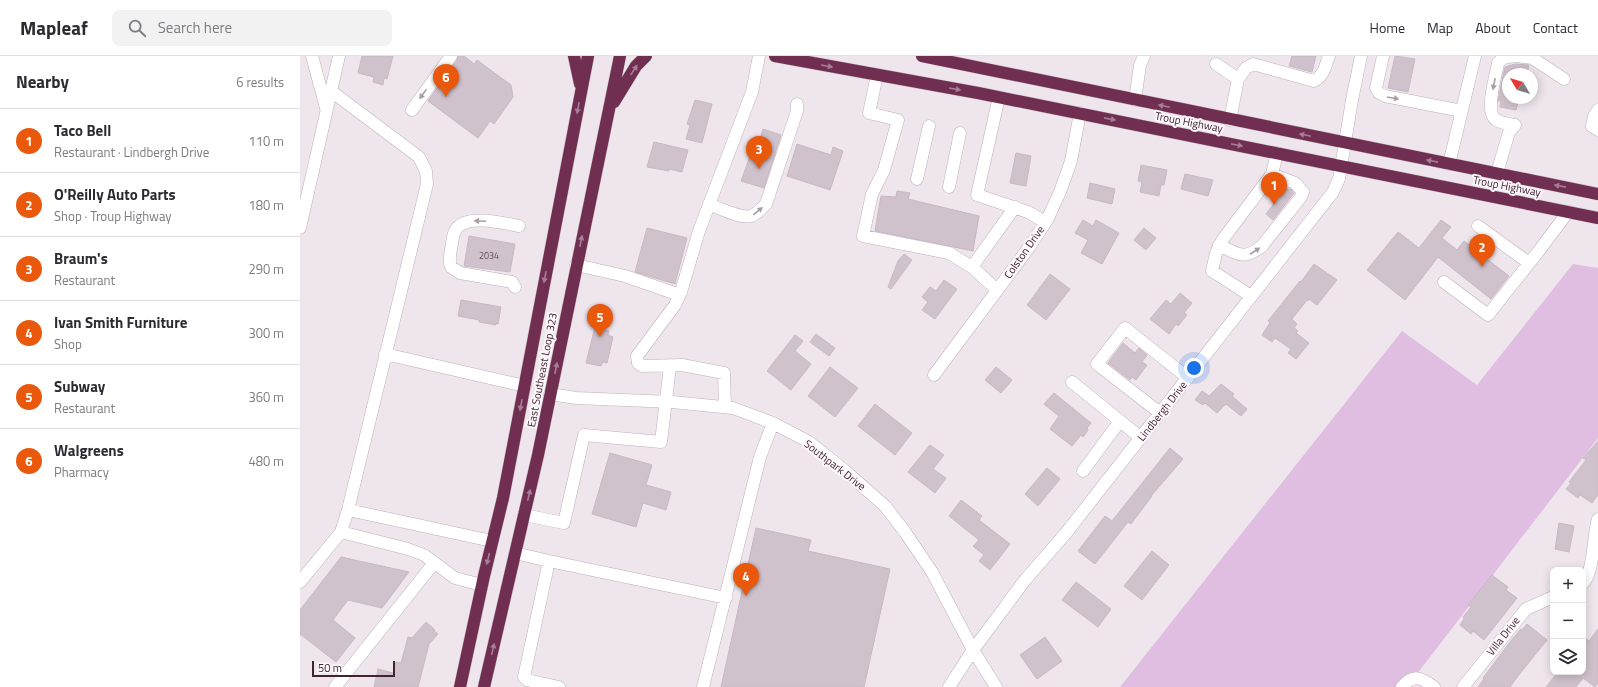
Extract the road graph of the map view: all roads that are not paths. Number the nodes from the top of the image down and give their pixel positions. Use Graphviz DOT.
graph roads {
  1 [pos="312,56"];
  2 [pos="339,56"];
  3 [pos="451,56"];
  4 [pos="574,56"];
  5 [pos="588,56"];
  6 [pos="620,56"];
  7 [pos="646,56"];
  8 [pos="759,56"];
  9 [pos="774,56"];
  10 [pos="922,56"];
  11 [pos="1144,56"];
  12 [pos="1328,56"];
  13 [pos="1361,56"];
  14 [pos="1383,56"];
  15 [pos="1475,56"];
  16 [pos="1514,56"];
  17 [pos="1216,64"];
  18 [pos="877,75"];
  19 [pos="1238,79"];
  20 [pos="1564,79"];
  21 [pos="331,91"];
  22 [pos="581,91"];
  23 [pos="999,97"];
  24 [pos="1135,100"];
  25 [pos="797,104"];
  26 [pos="327,110"];
  27 [pos="412,110"];
  28 [pos="609,110"];
  29 [pos="1598,110"];
  30 [pos="1462,111"];
  31 [pos="1080,114"];
  32 [pos="1598,117"];
  33 [pos="1230,120"];
  34 [pos="929,126"];
  35 [pos="1598,130"];
  36 [pos="960,133"];
  37 [pos="1346,143"];
  38 [pos="1278,153"];
  39 [pos="1449,164"];
  40 [pos="1342,166"];
  41 [pos="1497,173"];
  42 [pos="1272,174"];
  43 [pos="917,179"];
  44 [pos="949,187"];
  45 [pos="1598,194"];
  46 [pos="709,204"];
  47 [pos="1015,207"];
  48 [pos="1568,212"];
  49 [pos="1598,218"];
  50 [pos="1046,222"];
  51 [pos="519,226"];
  52 [pos="1478,226"];
  53 [pos="300,228"];
  54 [pos="1219,245"];
  55 [pos="1529,264"];
  56 [pos="576,265"];
  57 [pos="972,267"];
  58 [pos="1444,282"];
  59 [pos="516,287"];
  60 [pos="997,290"];
  61 [pos="681,292"];
  62 [pos="1252,296"];
  63 [pos="386,354"];
  64 [pos="670,366"];
  65 [pos="934,375"];
  66 [pos="1188,378"];
  67 [pos="1072,382"];
  68 [pos="524,386"];
  69 [pos="550,394"];
  70 [pos="666,402"];
  71 [pos="725,407"];
  72 [pos="1160,414"];
  73 [pos="1120,421"];
  74 [pos="773,423"];
  75 [pos="1141,438"];
  76 [pos="1083,471"];
  77 [pos="348,510"];
  78 [pos="524,515"];
  79 [pos="1598,519"];
  80 [pos="340,532"];
  81 [pos="492,541"];
  82 [pos="515,553"];
  83 [pos="549,561"];
  84 [pos="434,563"];
  85 [pos="1586,578"];
  86 [pos="300,582"];
  87 [pos="482,585"];
  88 [pos="726,598"];
  89 [pos="1550,598"];
  90 [pos="973,650"];
  91 [pos="335,687"];
  92 [pos="460,687"];
  93 [pos="484,687"];
  94 [pos="559,687"];
  95 [pos="703,687"];
  96 [pos="949,687"];
  97 [pos="996,687"];
  98 [pos="1402,687"];
  99 [pos="1434,687"];
  100 [pos="1463,687"];
  1 -- 26 [label="street"];
  2 -- 21 [label="street"];
  3 -- 27 [label="street, one-way"];
  4 -- 22 [label="highway"];
  5 -- 22 [label="highway, East Southeast Loop 323"];
  6 -- 28 [label="highway, East Southeast Loop 323"];
  28 -- 7 [label="highway, one-way"];
  8 -- 46 [label="street"];
  9 -- 18 [label="highway, Troup Highway, one-way"];
  10 -- 24 [label="highway, Troup Highway"];
  11 -- 24 [label="street"];
  12 -- 19 [label="street"];
  13 -- 37 [label="street, Lindbergh Drive"];
  14 -- 30 [label="street, one-way"];
  15 -- 30 [label="street"];
  16 -- 20 [label="street"];
  16 -- 41 [label="street, one-way"];
  17 -- 19 [label="street"];
  18 -- 23 [label="highway, Troup Highway, one-way"];
  18 -- 57 [label="street"];
  19 -- 33 [label="street"];
  21 -- 26 [label="street"];
  21 -- 63 [label="street"];
  22 -- 68 [label="highway, East Southeast Loop 323, one-way"];
  23 -- 31 [label="highway, Troup Highway"];
  23 -- 47 [label="street"];
  33 -- 24 [label="highway, Troup Highway, one-way"];
  46 -- 25 [label="street, one-way"];
  26 -- 53 [label="street"];
  56 -- 28 [label="highway, East Southeast Loop 323, one-way"];
  29 -- 35 [label="street"];
  30 -- 39 [label="street"];
  31 -- 38 [label="highway, Troup Highway, one-way"];
  31 -- 50 [label="street, Colston Drive"];
  32 -- 35 [label="street"];
  37 -- 33 [label="highway, Troup Highway, one-way"];
  34 -- 43 [label="street"];
  36 -- 44 [label="street"];
  39 -- 37 [label="highway, Troup Highway, one-way"];
  37 -- 40 [label="street, Lindbergh Drive"];
  38 -- 40 [label="highway, Troup Highway"];
  38 -- 42 [label="street"];
  39 -- 41 [label="highway, Troup Highway"];
  40 -- 48 [label="highway, Troup Highway"];
  40 -- 62 [label="street, Lindbergh Drive"];
  45 -- 41 [label="highway, Troup Highway, one-way"];
  42 -- 54 [label="street"];
  54 -- 42 [label="street, one-way"];
  46 -- 61 [label="street"];
  47 -- 50 [label="street"];
  47 -- 57 [label="street"];
  48 -- 49 [label="highway, Troup Highway"];
  48 -- 55 [label="street"];
  50 -- 60 [label="street, Colston Drive"];
  51 -- 59 [label="street, one-way"];
  52 -- 55 [label="street"];
  54 -- 62 [label="street"];
  55 -- 58 [label="street"];
  56 -- 61 [label="street"];
  69 -- 56 [label="highway, East Southeast Loop 323, one-way"];
  57 -- 60 [label="street"];
  60 -- 65 [label="street, Colston Drive"];
  61 -- 64 [label="street"];
  62 -- 66 [label="street, Lindbergh Drive"];
  63 -- 68 [label="street"];
  63 -- 77 [label="street"];
  64 -- 70 [label="street"];
  64 -- 71 [label="street"];
  66 -- 72 [label="street, Lindbergh Drive"];
  66 -- 72 [label="street"];
  67 -- 73 [label="street"];
  68 -- 81 [label="highway, East Southeast Loop 323, one-way"];
  69 -- 70 [label="street, Southpark Drive"];
  78 -- 69 [label="highway, East Southeast Loop 323, one-way"];
  70 -- 71 [label="street, Southpark Drive"];
  70 -- 78 [label="street"];
  71 -- 74 [label="street, Southpark Drive"];
  72 -- 75 [label="street, Lindbergh Drive"];
  73 -- 75 [label="street"];
  73 -- 76 [label="street"];
  74 -- 88 [label="street"];
  74 -- 90 [label="street, Southpark Drive"];
  75 -- 90 [label="street, Lindbergh Drive"];
  77 -- 80 [label="street"];
  77 -- 81 [label="street"];
  78 -- 82 [label="highway, East Southeast Loop 323"];
  79 -- 85 [label="street"];
  80 -- 84 [label="street"];
  80 -- 86 [label="street"];
  81 -- 87 [label="highway, East Southeast Loop 323, one-way"];
  82 -- 83 [label="street"];
  93 -- 82 [label="highway, East Southeast Loop 323, one-way"];
  83 -- 88 [label="street"];
  83 -- 94 [label="street"];
  84 -- 87 [label="street"];
  84 -- 91 [label="street"];
  87 -- 92 [label="highway, East Southeast Loop 323"];
  88 -- 95 [label="street"];
  89 -- 100 [label="street, Villa Drive"];
  90 -- 96 [label="street, Lindbergh Drive"];
  90 -- 97 [label="street, Southpark Drive"];
  98 -- 99 [label="street"];
}
